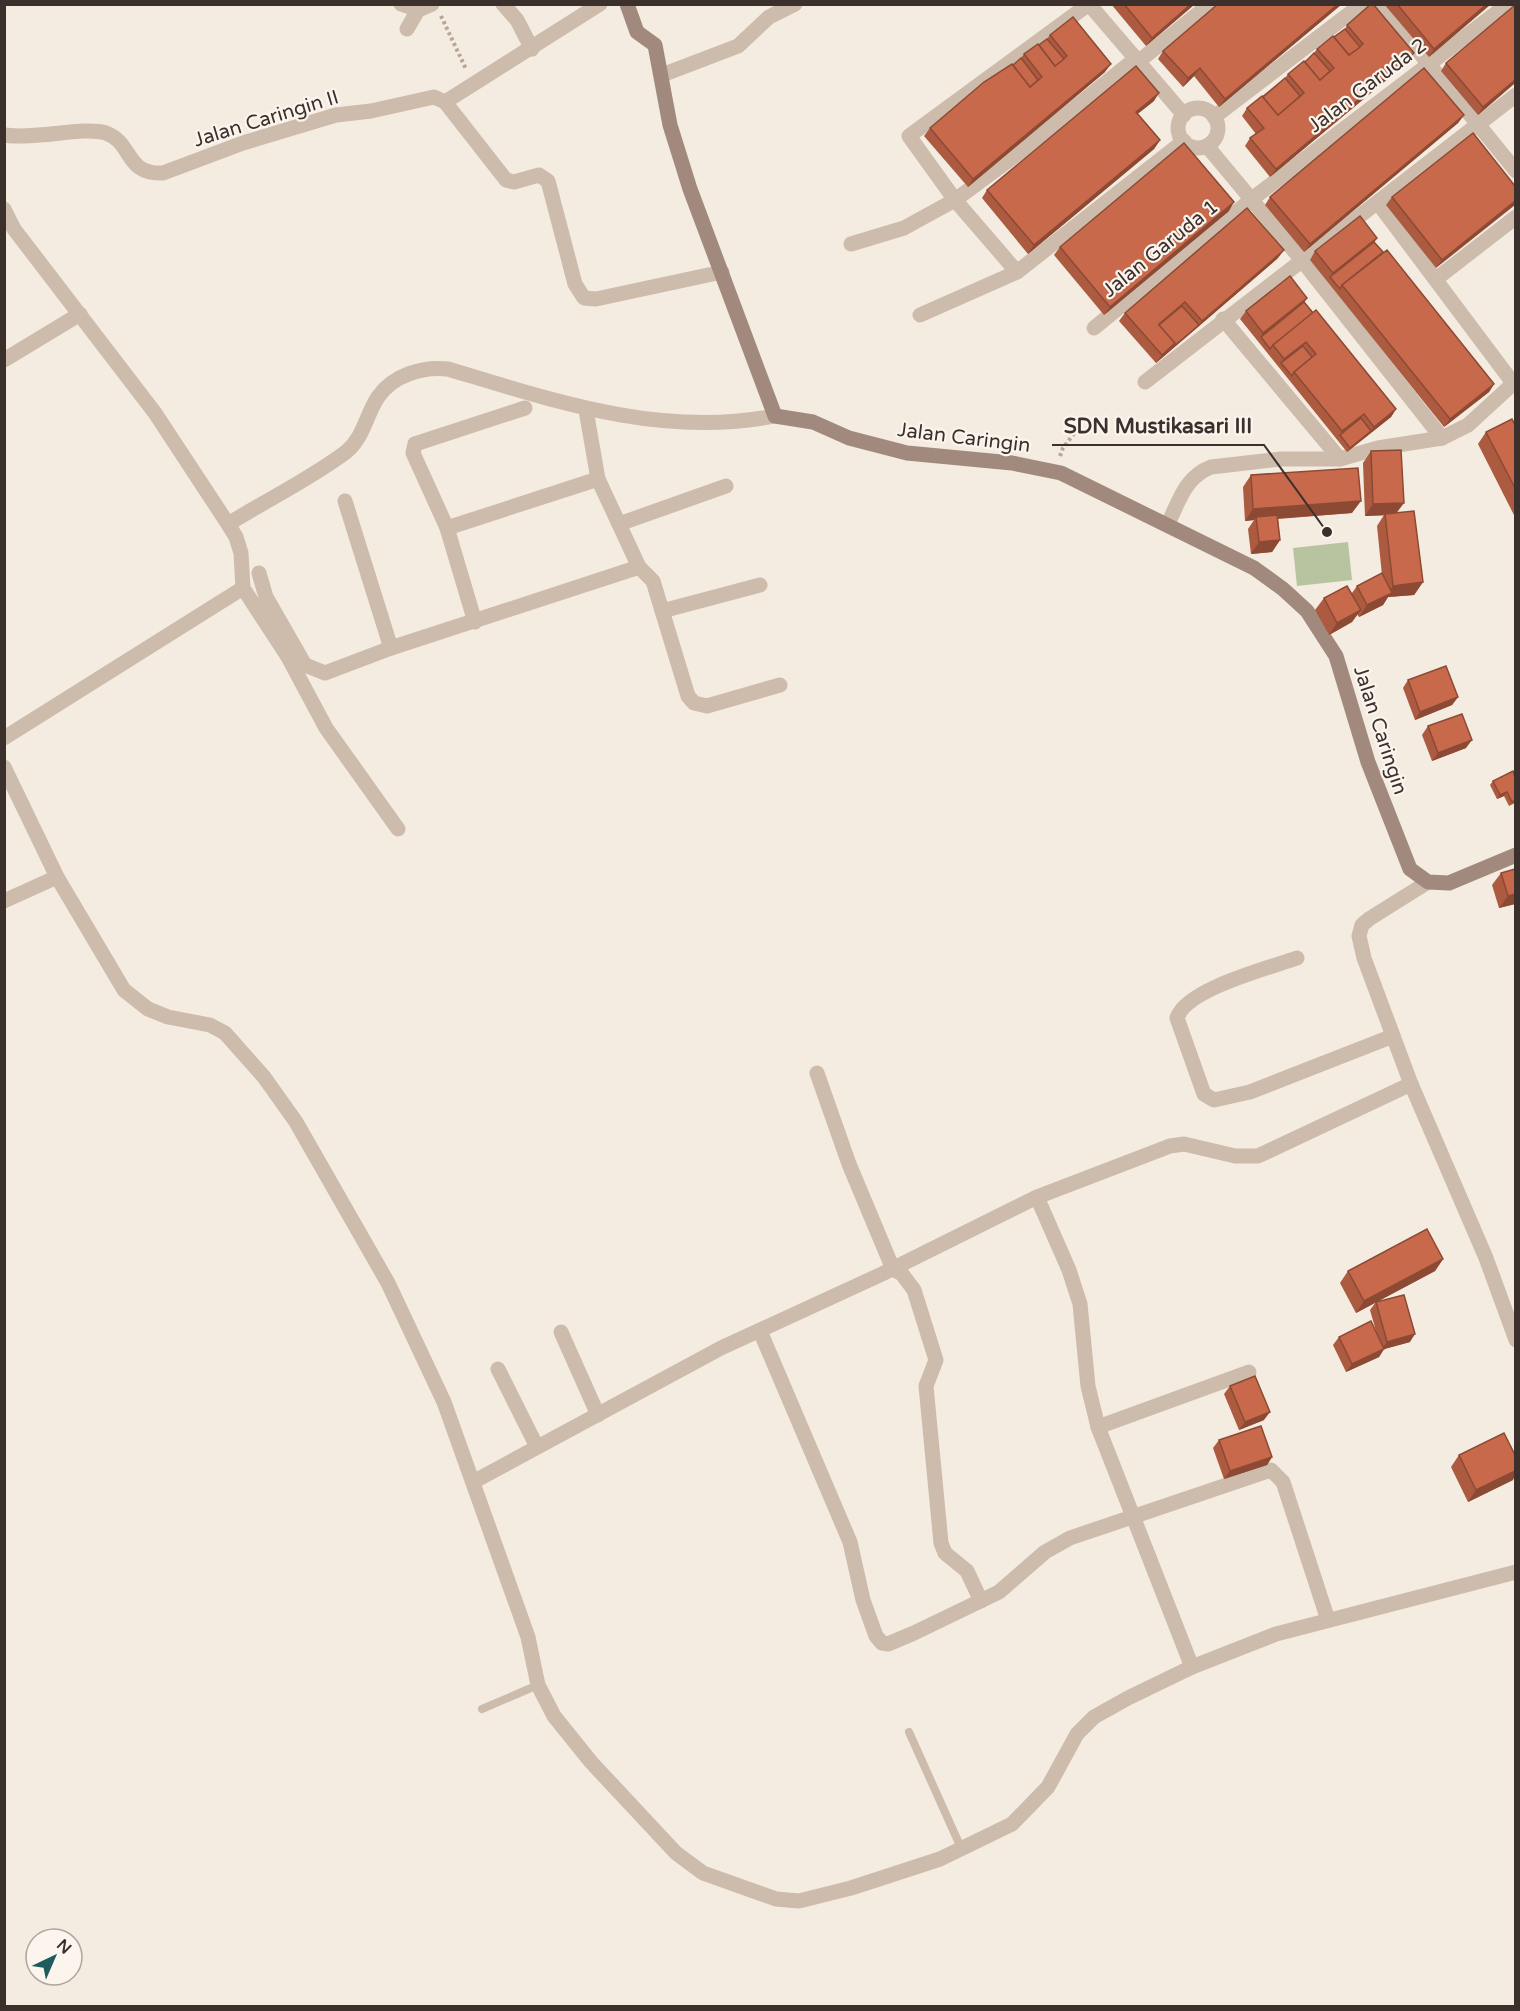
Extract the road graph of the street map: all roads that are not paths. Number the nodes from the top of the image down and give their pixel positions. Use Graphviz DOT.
graph roads {
  1 [pos="402,4"];
  2 [pos="503,4"];
  3 [pos="600,4"];
  4 [pos="627,4"];
  5 [pos="795,4"];
  6 [pos="1089,4"];
  7 [pos="1210,4"];
  8 [pos="1362,4"];
  9 [pos="1380,4"];
  10 [pos="1508,4"];
  11 [pos="430,10"];
  12 [pos="407,29"];
  13 [pos="532,49"];
  14 [pos="1136,61"];
  15 [pos="1427,65"];
  16 [pos="662,75"];
  17 [pos="1515,95"];
  18 [pos="445,102"];
  19 [pos="1184,115"];
  20 [pos="1214,117"];
  21 [pos="1477,124"];
  22 [pos="4,135"];
  23 [pos="1184,141"];
  24 [pos="1207,146"];
  25 [pos="1515,171"];
  26 [pos="955,200"];
  27 [pos="1252,200"];
  28 [pos="1378,202"];
  29 [pos="4,209"];
  30 [pos="1515,217"];
  31 [pos="851,244"];
  32 [pos="1302,259"];
  33 [pos="1017,272"];
  34 [pos="722,273"];
  35 [pos="1436,279"];
  36 [pos="81,314"];
  37 [pos="920,315"];
  38 [pos="1223,319"];
  39 [pos="1094,328"];
  40 [pos="4,360"];
  41 [pos="1145,381"];
  42 [pos="1514,382"];
  43 [pos="525,408"];
  44 [pos="586,410"];
  45 [pos="774,416"];
  46 [pos="1442,438"];
  47 [pos="1340,459"];
  48 [pos="598,479"];
  49 [pos="726,486"];
  50 [pos="345,501"];
  51 [pos="228,524"];
  52 [pos="619,524"];
  53 [pos="1168,524"];
  54 [pos="447,528"];
  55 [pos="639,567"];
  56 [pos="259,573"];
  57 [pos="760,585"];
  58 [pos="243,588"];
  59 [pos="662,611"];
  60 [pos="475,622"];
  61 [pos="391,648"];
  62 [pos="780,685"];
  63 [pos="4,738"];
  64 [pos="4,768"];
  65 [pos="398,829"];
  66 [pos="1515,855"];
  67 [pos="57,877"];
  68 [pos="1428,882"];
  69 [pos="4,901"];
  70 [pos="1297,958"];
  71 [pos="1393,1036"];
  72 [pos="817,1073"];
  73 [pos="1411,1084"];
  74 [pos="1037,1197"];
  75 [pos="893,1269"];
  76 [pos="759,1331"];
  77 [pos="561,1332"];
  78 [pos="1515,1340"];
  79 [pos="498,1369"];
  80 [pos="1249,1372"];
  81 [pos="598,1415"];
  82 [pos="1098,1427"];
  83 [pos="537,1447"];
  84 [pos="473,1482"];
  85 [pos="1133,1516"];
  86 [pos="1515,1572"];
  87 [pos="981,1601"];
  88 [pos="1328,1620"];
  89 [pos="1192,1667"];
  90 [pos="538,1685"];
  91 [pos="482,1709"];
  92 [pos="909,1732"];
  93 [pos="962,1850"];
  1 -- 11 [label="street"];
  2 -- 13 [label="street"];
  3 -- 13 [label="street, Jalan Caringin II"];
  4 -- 16 [label="street"];
  5 -- 16 [label="street"];
  6 -- 14 [label="street"];
  6 -- 26 [label="street"];
  7 -- 14 [label="street"];
  8 -- 20 [label="street"];
  9 -- 15 [label="street"];
  10 -- 15 [label="street, Jalan Garuda 2"];
  11 -- 12 [label="street"];
  13 -- 18 [label="street, Jalan Caringin II"];
  14 -- 19 [label="street"];
  14 -- 26 [label="street"];
  15 -- 21 [label="street"];
  15 -- 27 [label="street, Jalan Garuda 2"];
  16 -- 34 [label="street"];
  17 -- 21 [label="street"];
  18 -- 22 [label="street, Jalan Caringin II"];
  18 -- 34 [label="street"];
  19 -- 20 [label="street"];
  19 -- 23 [label="street"];
  20 -- 24 [label="street"];
  21 -- 25 [label="street"];
  21 -- 28 [label="street"];
  23 -- 24 [label="street"];
  23 -- 33 [label="street"];
  24 -- 27 [label="street"];
  26 -- 31 [label="street"];
  26 -- 33 [label="street"];
  27 -- 32 [label="street"];
  27 -- 39 [label="street, Jalan Garuda 1"];
  28 -- 32 [label="street"];
  28 -- 35 [label="street"];
  29 -- 36 [label="street"];
  30 -- 35 [label="street"];
  32 -- 38 [label="street"];
  32 -- 46 [label="street"];
  33 -- 37 [label="street"];
  34 -- 45 [label="street"];
  35 -- 42 [label="street"];
  36 -- 40 [label="street"];
  36 -- 51 [label="street"];
  38 -- 41 [label="street"];
  38 -- 47 [label="street"];
  42 -- 46 [label="street"];
  43 -- 54 [label="street"];
  44 -- 45 [label="street"];
  44 -- 48 [label="street"];
  44 -- 51 [label="street"];
  45 -- 53 [label="street, Jalan Caringin"];
  46 -- 47 [label="street"];
  47 -- 53 [label="street"];
  48 -- 52 [label="street"];
  48 -- 54 [label="street"];
  49 -- 52 [label="street"];
  50 -- 61 [label="street"];
  51 -- 58 [label="street"];
  52 -- 55 [label="street"];
  53 -- 68 [label="street, Jalan Caringin"];
  54 -- 60 [label="street"];
  55 -- 59 [label="street"];
  55 -- 60 [label="street"];
  56 -- 61 [label="street"];
  57 -- 59 [label="street"];
  58 -- 63 [label="street"];
  58 -- 65 [label="street"];
  59 -- 62 [label="street"];
  60 -- 61 [label="street"];
  64 -- 67 [label="street"];
  66 -- 68 [label="street"];
  67 -- 69 [label="street"];
  67 -- 84 [label="street"];
  68 -- 71 [label="street"];
  70 -- 71 [label="street"];
  71 -- 73 [label="street"];
  72 -- 75 [label="street"];
  73 -- 74 [label="street"];
  73 -- 78 [label="street"];
  74 -- 75 [label="street"];
  74 -- 82 [label="street"];
  75 -- 76 [label="street"];
  75 -- 87 [label="street"];
  76 -- 81 [label="street"];
  76 -- 87 [label="street"];
  77 -- 81 [label="street"];
  79 -- 83 [label="street"];
  80 -- 82 [label="street"];
  81 -- 83 [label="street"];
  82 -- 85 [label="street"];
  83 -- 84 [label="street"];
  84 -- 90 [label="street"];
  85 -- 87 [label="street"];
  85 -- 88 [label="street"];
  85 -- 89 [label="street"];
  86 -- 88 [label="street"];
  88 -- 89 [label="street"];
  89 -- 93 [label="street"];
  90 -- 91 [label="lane"];
  90 -- 93 [label="street"];
  92 -- 93 [label="lane"];
}
